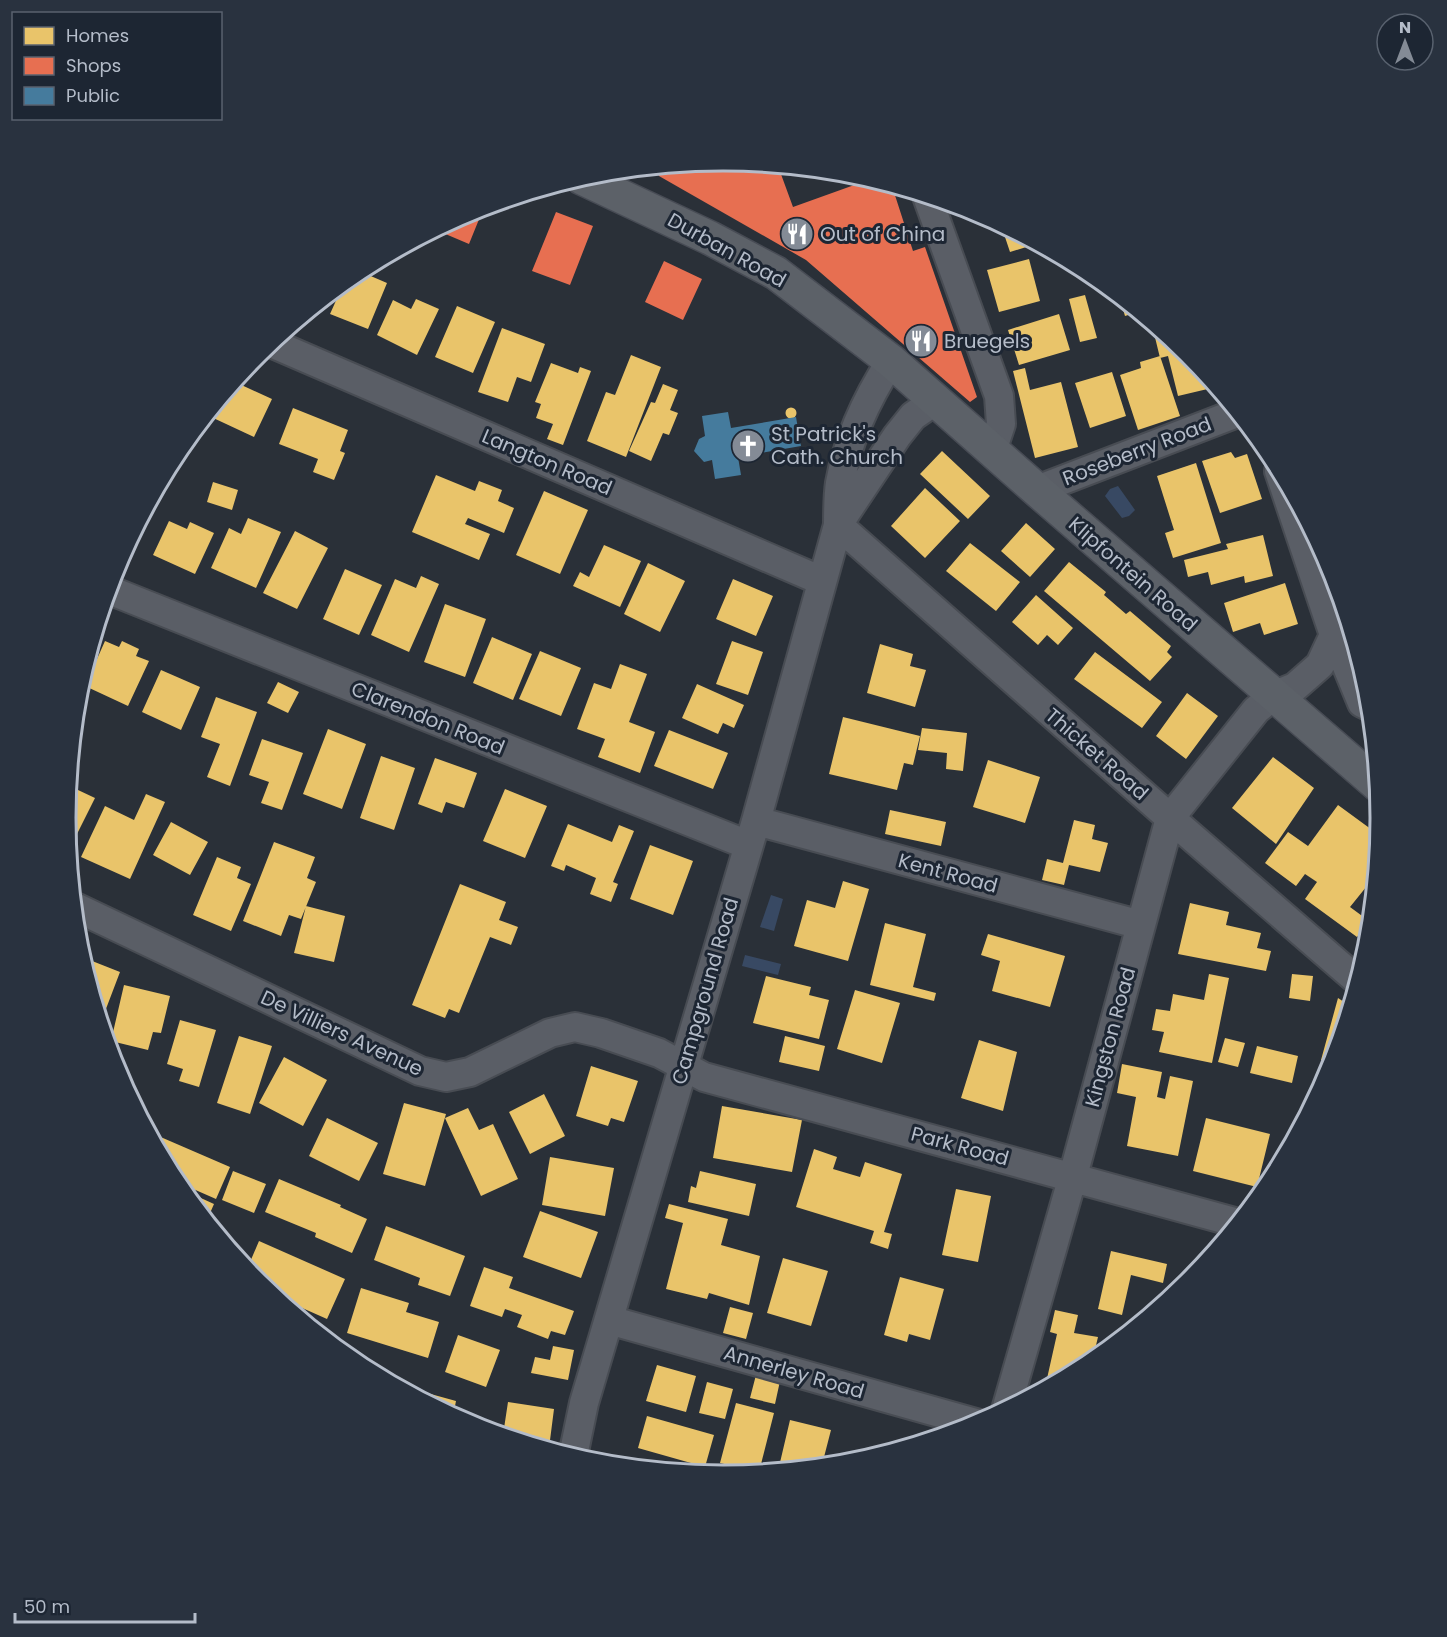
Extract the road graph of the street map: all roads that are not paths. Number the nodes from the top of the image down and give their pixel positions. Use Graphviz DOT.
graph roads {
  1 [pos="602,183"];
  2 [pos="931,206"];
  3 [pos="281,347"];
  4 [pos="891,361"];
  5 [pos="936,400"];
  6 [pos="1230,416"];
  7 [pos="992,452"];
  8 [pos="1036,490"];
  9 [pos="838,525"];
  10 [pos="1302,529"];
  11 [pos="822,581"];
  12 [pos="117,594"];
  13 [pos="1342,632"];
  14 [pos="1273,696"];
  15 [pos="1369,777"];
  16 [pos="1170,818"];
  17 [pos="752,833"];
  18 [pos="83,911"];
  19 [pos="1141,925"];
  20 [pos="1351,975"];
  21 [pos="683,1065"];
  22 [pos="1073,1176"];
  23 [pos="1231,1220"];
  24 [pos="609,1320"];
  25 [pos="1009,1399"];
  26 [pos="962,1419"];
  27 [pos="575,1448"];
  1 -- 4 [label="main road, Durban Road"];
  2 -- 7 [label="street"];
  3 -- 11 [label="street, Langton Road"];
  4 -- 5 [label="main road, Klipfontein Road"];
  4 -- 9 [label="street, Campground Road"];
  5 -- 7 [label="main road, Klipfontein Road"];
  5 -- 9 [label="street, Campground Road"];
  6 -- 8 [label="street, Roseberry Road"];
  7 -- 8 [label="main road, Klipfontein Road"];
  8 -- 14 [label="main road, Klipfontein Road"];
  9 -- 11 [label="street, Campground Road"];
  9 -- 16 [label="street, Thicket Road"];
  10 -- 13 [label="street"];
  11 -- 17 [label="street, Campground Road"];
  12 -- 17 [label="street, Clarendon Road"];
  13 -- 14 [label="street, Kingston Road"];
  14 -- 15 [label="main road, Klipfontein Road"];
  14 -- 16 [label="street, Kingston Road"];
  16 -- 19 [label="street, Kingston Road"];
  16 -- 20 [label="street, Thicket Road"];
  17 -- 19 [label="street, Kent Road"];
  17 -- 21 [label="street, Campground Road"];
  18 -- 21 [label="street, De Villiers Avenue"];
  19 -- 22 [label="street, Kingston Road"];
  21 -- 22 [label="street, Park Road"];
  21 -- 24 [label="street, Campground Road"];
  22 -- 23 [label="street, Park Road"];
  22 -- 25 [label="street, Kingston Road"];
  24 -- 26 [label="street, Annerley Road"];
  24 -- 27 [label="street, Campground Road"];
}
